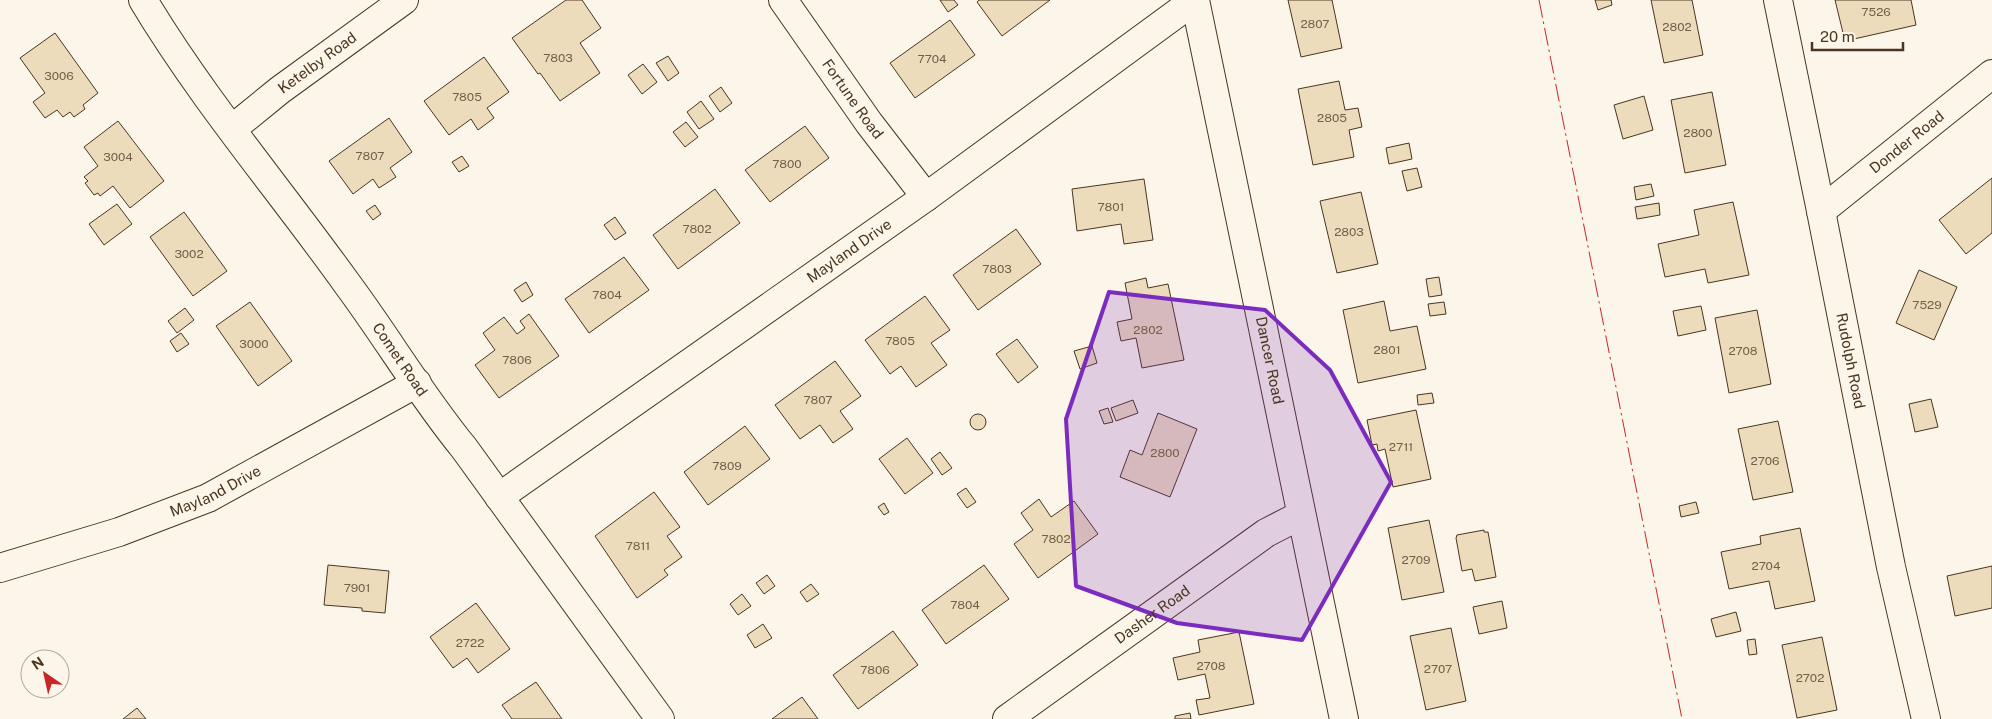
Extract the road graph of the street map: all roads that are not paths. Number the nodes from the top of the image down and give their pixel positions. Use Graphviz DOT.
graph roads {
  1 [pos="143,0"];
  2 [pos="404,0"];
  3 [pos="783,0"];
  4 [pos="1195,0"];
  5 [pos="1778,0"];
  6 [pos="1992,74"];
  7 [pos="232,129"];
  8 [pos="926,197"];
  9 [pos="1821,210"];
  10 [pos="417,383"];
  11 [pos="500,497"];
  12 [pos="1301,514"];
  13 [pos="0,568"];
  14 [pos="660,719"];
  15 [pos="1007,719"];
  16 [pos="1344,719"];
  17 [pos="1926,719"];
  1 -- 7 [label="street, Comet Road"];
  2 -- 7 [label="street, Ketelby Road"];
  3 -- 8 [label="street, Fortune Road"];
  4 -- 8 [label="street, Mayland Drive"];
  4 -- 12 [label="street, Dancer Road"];
  5 -- 9 [label="street, Rudolph Road"];
  6 -- 9 [label="street, Donder Road"];
  7 -- 10 [label="street, Comet Road"];
  8 -- 11 [label="street, Mayland Drive"];
  9 -- 17 [label="street, Rudolph Road"];
  10 -- 11 [label="street, Comet Road"];
  10 -- 13 [label="street, Mayland Drive"];
  11 -- 14 [label="street, Comet Road"];
  12 -- 15 [label="street, Dasher Road"];
  12 -- 16 [label="street, Dancer Road"];
}
